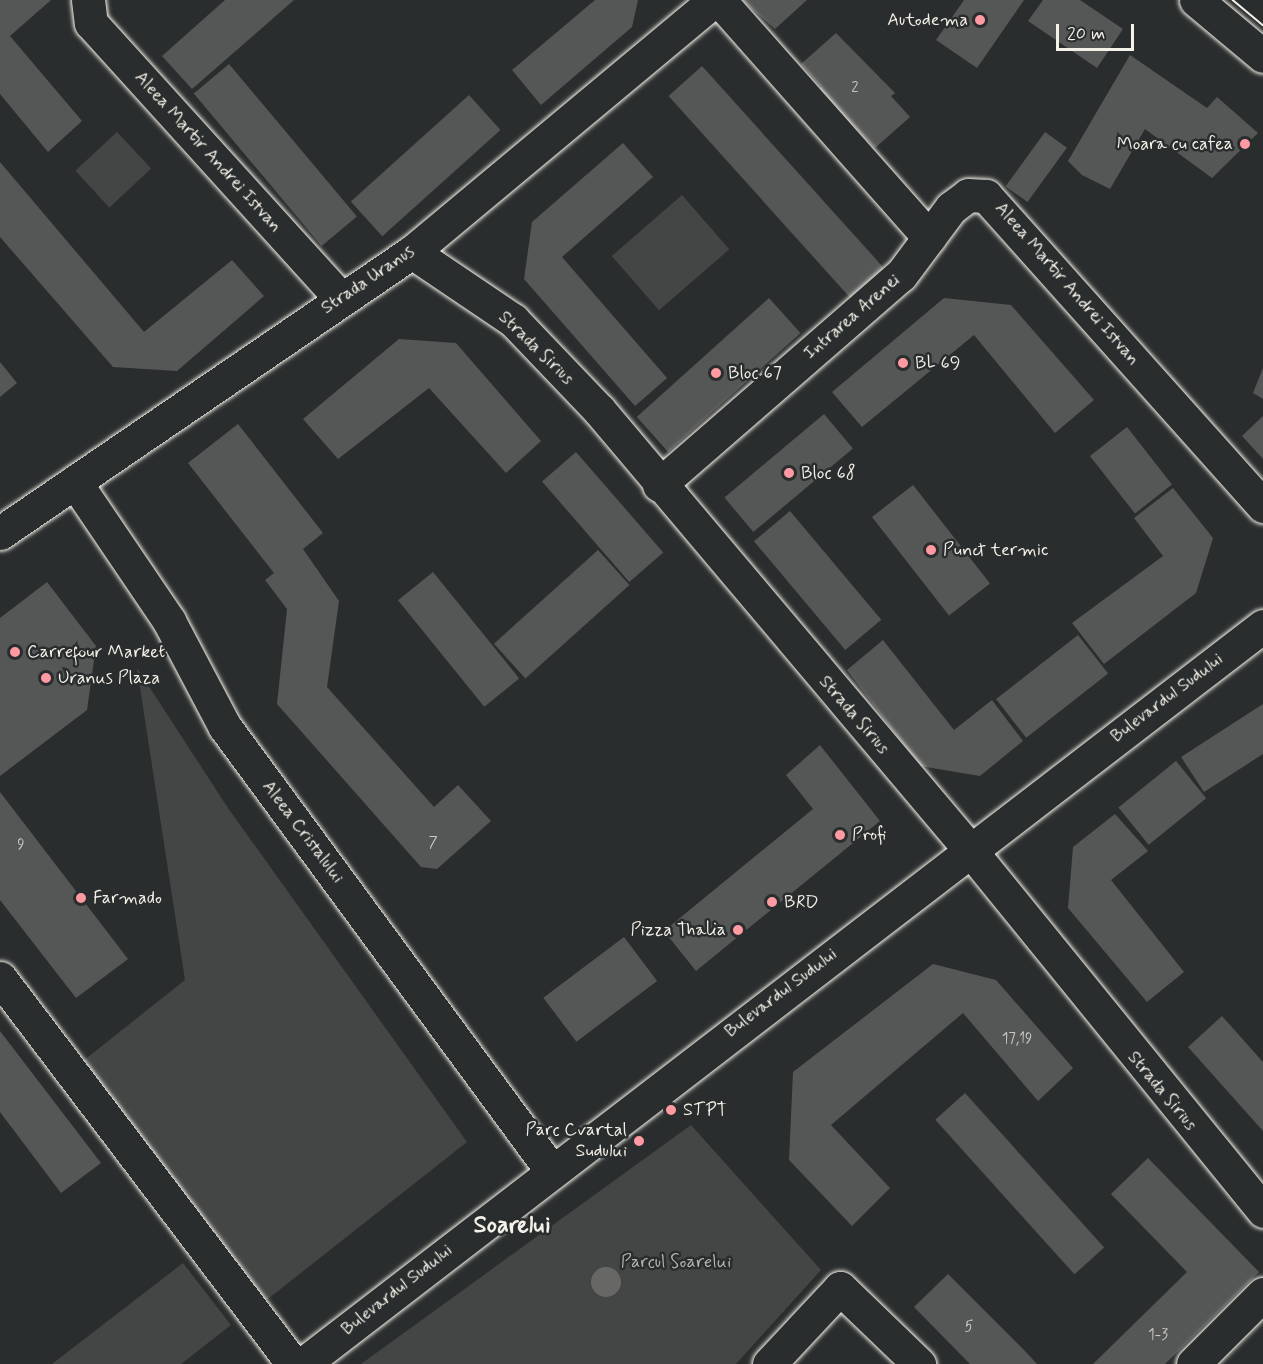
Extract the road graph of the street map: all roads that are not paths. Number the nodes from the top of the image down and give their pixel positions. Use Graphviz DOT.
graph roads {
  1 [pos="88,0"];
  2 [pos="714,0"];
  3 [pos="719,0"];
  4 [pos="1196,0"];
  5 [pos="1263,56"];
  6 [pos="929,237"];
  7 [pos="412,252"];
  8 [pos="340,298"];
  9 [pos="75,482"];
  10 [pos="659,485"];
  11 [pos="1260,498"];
  12 [pos="0,533"];
  13 [pos="1263,626"];
  14 [pos="970,850"];
  15 [pos="0,978"];
  16 [pos="550,1170"];
  17 [pos="1263,1211"];
  18 [pos="1263,1294"];
  19 [pos="293,1364"];
  20 [pos="303,1364"];
  21 [pos="770,1364"];
  22 [pos="919,1364"];
  23 [pos="1193,1364"];
  1 -- 8 [label="street, Aleea Martir Andrei Istvan"];
  2 -- 7 [label="street, Strada Uranus"];
  3 -- 6 [label="street"];
  4 -- 5 [label="street"];
  6 -- 10 [label="street, Intrarea Arenei"];
  6 -- 11 [label="street, Aleea Martir Andrei Istvan"];
  7 -- 8 [label="street, Strada Uranus"];
  7 -- 10 [label="street, Strada Sirius"];
  8 -- 9 [label="street, Strada Uranus"];
  9 -- 12 [label="street, Strada Uranus"];
  9 -- 16 [label="street, Aleea Cristalului"];
  10 -- 14 [label="street, Strada Sirius"];
  13 -- 14 [label="street, Bulevardul Sudului"];
  14 -- 16 [label="street, Bulevardul Sudului"];
  14 -- 17 [label="street, Strada Sirius"];
  15 -- 19 [label="street"];
  16 -- 20 [label="street, Bulevardul Sudului"];
  18 -- 23 [label="street"];
  21 -- 22 [label="street"];
}
